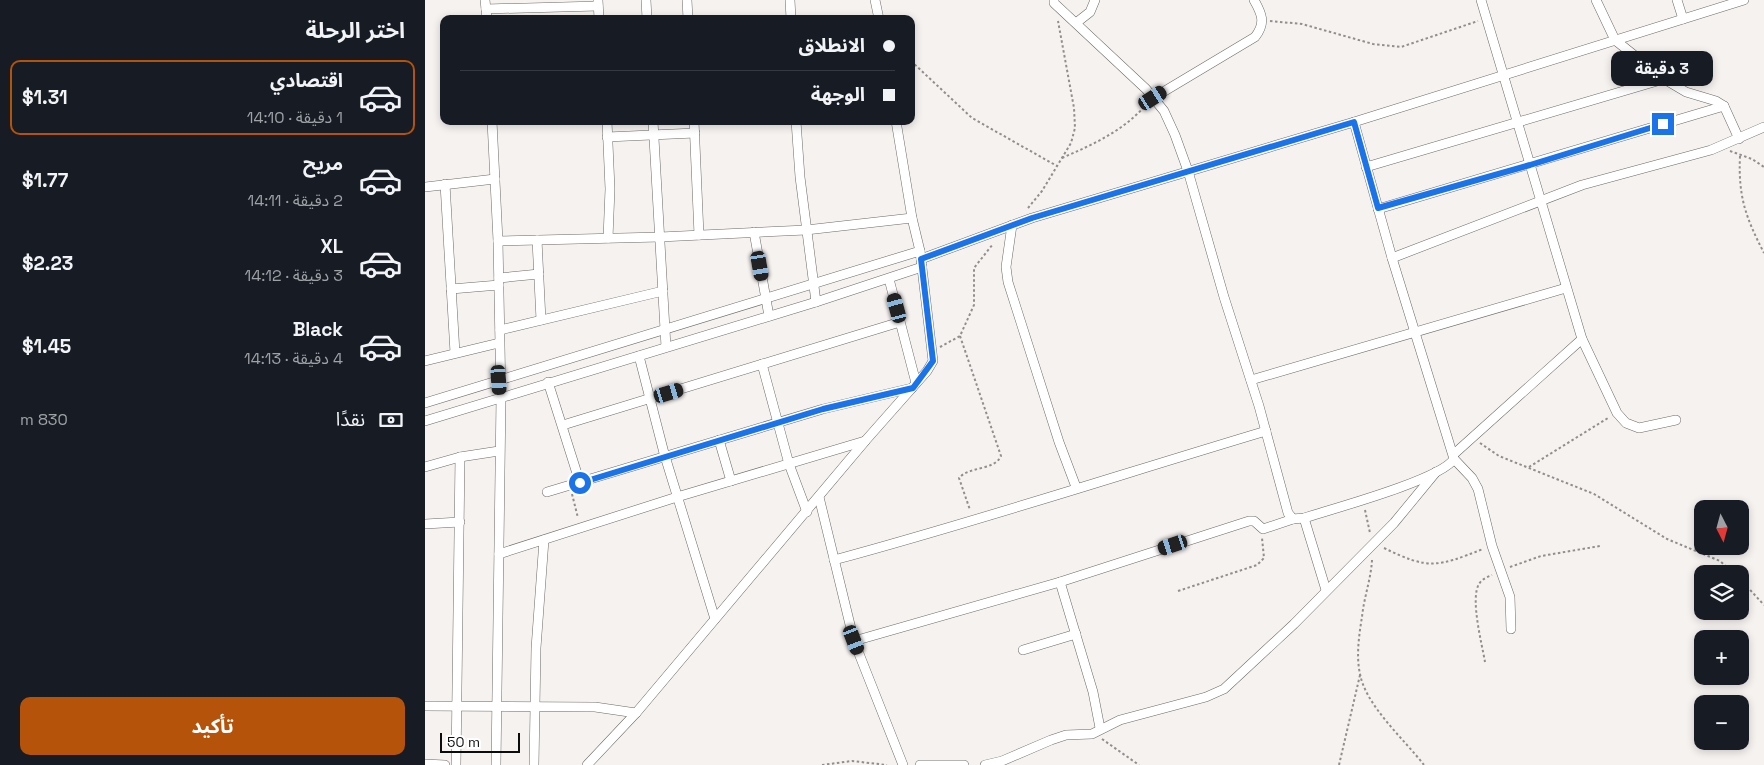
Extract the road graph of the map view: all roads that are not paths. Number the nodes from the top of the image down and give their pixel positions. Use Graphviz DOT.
graph roads {
  1 [pos="646,0"];
  2 [pos="687,0"];
  3 [pos="790,0"];
  4 [pos="875,0"];
  5 [pos="1095,0"];
  6 [pos="1254,0"];
  7 [pos="1481,0"];
  8 [pos="1596,0"];
  9 [pos="1677,0"];
  10 [pos="1743,0"];
  11 [pos="1054,2"];
  12 [pos="598,3"];
  13 [pos="485,4"];
  14 [pos="647,15"];
  15 [pos="688,15"];
  16 [pos="791,15"];
  17 [pos="878,15"];
  18 [pos="1683,19"];
  19 [pos="1076,23"];
  20 [pos="1615,40"];
  21 [pos="1503,75"];
  22 [pos="1664,79"];
  23 [pos="1153,98"];
  24 [pos="1725,106"];
  25 [pos="1354,122"];
  26 [pos="1516,122"];
  27 [pos="493,125"];
  28 [pos="607,125"];
  29 [pos="653,125"];
  30 [pos="694,125"];
  31 [pos="796,125"];
  32 [pos="897,125"];
  33 [pos="1764,127"];
  34 [pos="695,133"];
  35 [pos="654,135"];
  36 [pos="607,137"];
  37 [pos="1739,139"];
  38 [pos="1530,165"];
  39 [pos="1366,167"];
  40 [pos="1188,170"];
  41 [pos="495,179"];
  42 [pos="445,184"];
  43 [pos="425,187"];
  44 [pos="1541,201"];
  45 [pos="1378,208"];
  46 [pos="912,218"];
  47 [pos="1012,225"];
  48 [pos="806,230"];
  49 [pos="754,232"];
  50 [pos="699,235"];
  51 [pos="660,237"];
  52 [pos="608,238"];
  53 [pos="537,240"];
  54 [pos="498,241"];
  55 [pos="1392,258"];
  56 [pos="921,259"];
  57 [pos="539,274"];
  58 [pos="889,279"];
  59 [pos="499,281"];
  60 [pos="813,285"];
  61 [pos="1566,288"];
  62 [pos="451,289"];
  63 [pos="663,291"];
  64 [pos="766,299"];
  65 [pos="816,302"];
  66 [pos="769,316"];
  67 [pos="541,320"];
  68 [pos="901,322"];
  69 [pos="499,330"];
  70 [pos="665,330"];
  71 [pos="1415,333"];
  72 [pos="1582,339"];
  73 [pos="499,344"];
  74 [pos="666,348"];
  75 [pos="455,353"];
  76 [pos="639,356"];
  77 [pos="425,361"];
  78 [pos="762,364"];
  79 [pos="499,380"];
  80 [pos="1251,380"];
  81 [pos="548,382"];
  82 [pos="914,385"];
  83 [pos="501,398"];
  84 [pos="650,399"];
  85 [pos="425,403"];
  86 [pos="1675,420"];
  87 [pos="425,421"];
  88 [pos="777,422"];
  89 [pos="563,425"];
  90 [pos="1266,431"];
  91 [pos="719,440"];
  92 [pos="866,440"];
  93 [pos="499,451"];
  94 [pos="1454,456"];
  95 [pos="460,457"];
  96 [pos="665,457"];
  97 [pos="789,464"];
  98 [pos="425,467"];
  99 [pos="1436,472"];
  100 [pos="731,481"];
  101 [pos="580,483"];
  102 [pos="1076,487"];
  103 [pos="547,492"];
  104 [pos="677,497"];
  105 [pos="819,497"];
  106 [pos="807,512"];
  107 [pos="1304,518"];
  108 [pos="1293,519"];
  109 [pos="460,522"];
  110 [pos="425,524"];
  111 [pos="543,540"];
  112 [pos="499,554"];
  113 [pos="834,560"];
  114 [pos="1060,582"];
  115 [pos="1326,590"];
  116 [pos="715,619"];
  117 [pos="1511,629"];
  118 [pos="1076,634"];
  119 [pos="854,640"];
  120 [pos="1023,650"];
  121 [pos="425,706"];
  122 [pos="457,706"];
  123 [pos="537,706"];
  124 [pos="497,708"];
  125 [pos="636,713"];
  126 [pos="1100,728"];
  127 [pos="425,764"];
  128 [pos="445,765"];
  129 [pos="456,765"];
  130 [pos="496,765"];
  131 [pos="534,765"];
  132 [pos="587,765"];
  133 [pos="903,765"];
  134 [pos="920,765"];
  135 [pos="965,765"];
  136 [pos="985,765"];
  1 -- 14 [label="street"];
  2 -- 15 [label="street"];
  3 -- 16 [label="street"];
  4 -- 17 [label="street"];
  5 -- 19 [label="street"];
  6 -- 23 [label="street"];
  7 -- 21 [label="street"];
  8 -- 20 [label="street"];
  9 -- 18 [label="street"];
  10 -- 18 [label="street"];
  11 -- 19 [label="street"];
  12 -- 13 [label="street"];
  18 -- 20 [label="street"];
  19 -- 23 [label="street"];
  20 -- 21 [label="street"];
  20 -- 22 [label="street"];
  21 -- 25 [label="street"];
  21 -- 26 [label="street"];
  22 -- 24 [label="street"];
  22 -- 26 [label="street"];
  23 -- 40 [label="street"];
  24 -- 37 [label="street"];
  24 -- 38 [label="street"];
  25 -- 39 [label="street"];
  25 -- 40 [label="street"];
  26 -- 38 [label="street"];
  26 -- 39 [label="street"];
  27 -- 41 [label="street"];
  28 -- 36 [label="street"];
  29 -- 35 [label="street"];
  30 -- 34 [label="street"];
  31 -- 48 [label="street"];
  32 -- 46 [label="street"];
  33 -- 37 [label="street"];
  34 -- 35 [label="street"];
  34 -- 50 [label="street"];
  35 -- 36 [label="street"];
  35 -- 51 [label="street"];
  36 -- 52 [label="street"];
  37 -- 44 [label="street"];
  38 -- 44 [label="street"];
  38 -- 45 [label="street"];
  39 -- 45 [label="street"];
  40 -- 47 [label="street"];
  40 -- 80 [label="street"];
  41 -- 42 [label="street"];
  41 -- 54 [label="street"];
  42 -- 43 [label="street"];
  42 -- 62 [label="street"];
  44 -- 55 [label="street"];
  44 -- 61 [label="street"];
  45 -- 55 [label="street"];
  46 -- 48 [label="street"];
  46 -- 56 [label="street"];
  47 -- 56 [label="street"];
  47 -- 102 [label="street"];
  48 -- 49 [label="street"];
  48 -- 60 [label="street"];
  49 -- 50 [label="street"];
  49 -- 64 [label="street"];
  50 -- 51 [label="street"];
  51 -- 52 [label="street"];
  51 -- 63 [label="street"];
  52 -- 53 [label="street"];
  53 -- 54 [label="street"];
  53 -- 57 [label="street"];
  54 -- 59 [label="street"];
  55 -- 71 [label="street"];
  56 -- 58 [label="street"];
  56 -- 60 [label="street"];
  56 -- 82 [label="street"];
  57 -- 59 [label="street"];
  57 -- 67 [label="street"];
  58 -- 65 [label="street"];
  58 -- 68 [label="street"];
  59 -- 62 [label="street"];
  59 -- 69 [label="street"];
  60 -- 64 [label="street"];
  60 -- 65 [label="street"];
  61 -- 71 [label="street"];
  61 -- 72 [label="street"];
  62 -- 75 [label="street"];
  63 -- 67 [label="street"];
  63 -- 70 [label="street"];
  64 -- 66 [label="street"];
  64 -- 70 [label="street"];
  65 -- 66 [label="street"];
  66 -- 74 [label="street"];
  67 -- 69 [label="street"];
  68 -- 78 [label="street"];
  68 -- 82 [label="street"];
  69 -- 73 [label="street"];
  70 -- 74 [label="street"];
  70 -- 79 [label="street"];
  71 -- 80 [label="street"];
  71 -- 94 [label="street"];
  72 -- 86 [label="street"];
  72 -- 94 [label="street"];
  73 -- 75 [label="street"];
  73 -- 79 [label="street"];
  74 -- 76 [label="street"];
  75 -- 77 [label="street"];
  76 -- 81 [label="street"];
  76 -- 84 [label="street"];
  78 -- 84 [label="street"];
  78 -- 88 [label="street"];
  79 -- 83 [label="street"];
  79 -- 85 [label="street"];
  80 -- 90 [label="street"];
  81 -- 83 [label="street"];
  81 -- 89 [label="street"];
  82 -- 88 [label="street"];
  82 -- 92 [label="street"];
  83 -- 87 [label="street"];
  83 -- 93 [label="street"];
  84 -- 89 [label="street"];
  84 -- 96 [label="street"];
  88 -- 91 [label="street"];
  88 -- 97 [label="street"];
  89 -- 101 [label="street"];
  90 -- 102 [label="street"];
  90 -- 108 [label="street"];
  91 -- 96 [label="street"];
  91 -- 100 [label="street"];
  92 -- 97 [label="street"];
  92 -- 105 [label="street"];
  93 -- 95 [label="street"];
  93 -- 112 [label="street"];
  94 -- 99 [label="street"];
  94 -- 117 [label="street"];
  95 -- 98 [label="street"];
  95 -- 109 [label="street"];
  96 -- 101 [label="street"];
  96 -- 104 [label="street"];
  97 -- 100 [label="street"];
  97 -- 106 [label="street"];
  99 -- 107 [label="street"];
  99 -- 115 [label="street"];
  100 -- 104 [label="street"];
  101 -- 103 [label="street"];
  102 -- 113 [label="street"];
  104 -- 111 [label="street"];
  104 -- 116 [label="street"];
  105 -- 106 [label="street"];
  105 -- 113 [label="street"];
  106 -- 116 [label="street"];
  107 -- 108 [label="street"];
  107 -- 115 [label="street"];
  108 -- 114 [label="street"];
  109 -- 110 [label="street"];
  109 -- 122 [label="street"];
  111 -- 112 [label="street"];
  111 -- 123 [label="street"];
  112 -- 124 [label="street"];
  113 -- 119 [label="street"];
  114 -- 118 [label="street"];
  114 -- 119 [label="street"];
  115 -- 126 [label="street"];
  116 -- 125 [label="street"];
  118 -- 120 [label="street"];
  118 -- 126 [label="street"];
  119 -- 133 [label="street"];
  121 -- 122 [label="street"];
  122 -- 124 [label="street"];
  122 -- 129 [label="street"];
  123 -- 124 [label="street"];
  123 -- 125 [label="street"];
  123 -- 131 [label="street"];
  124 -- 130 [label="street"];
  125 -- 132 [label="street"];
  126 -- 136 [label="street"];
  127 -- 128 [label="street"];
  134 -- 135 [label="street"];
}
